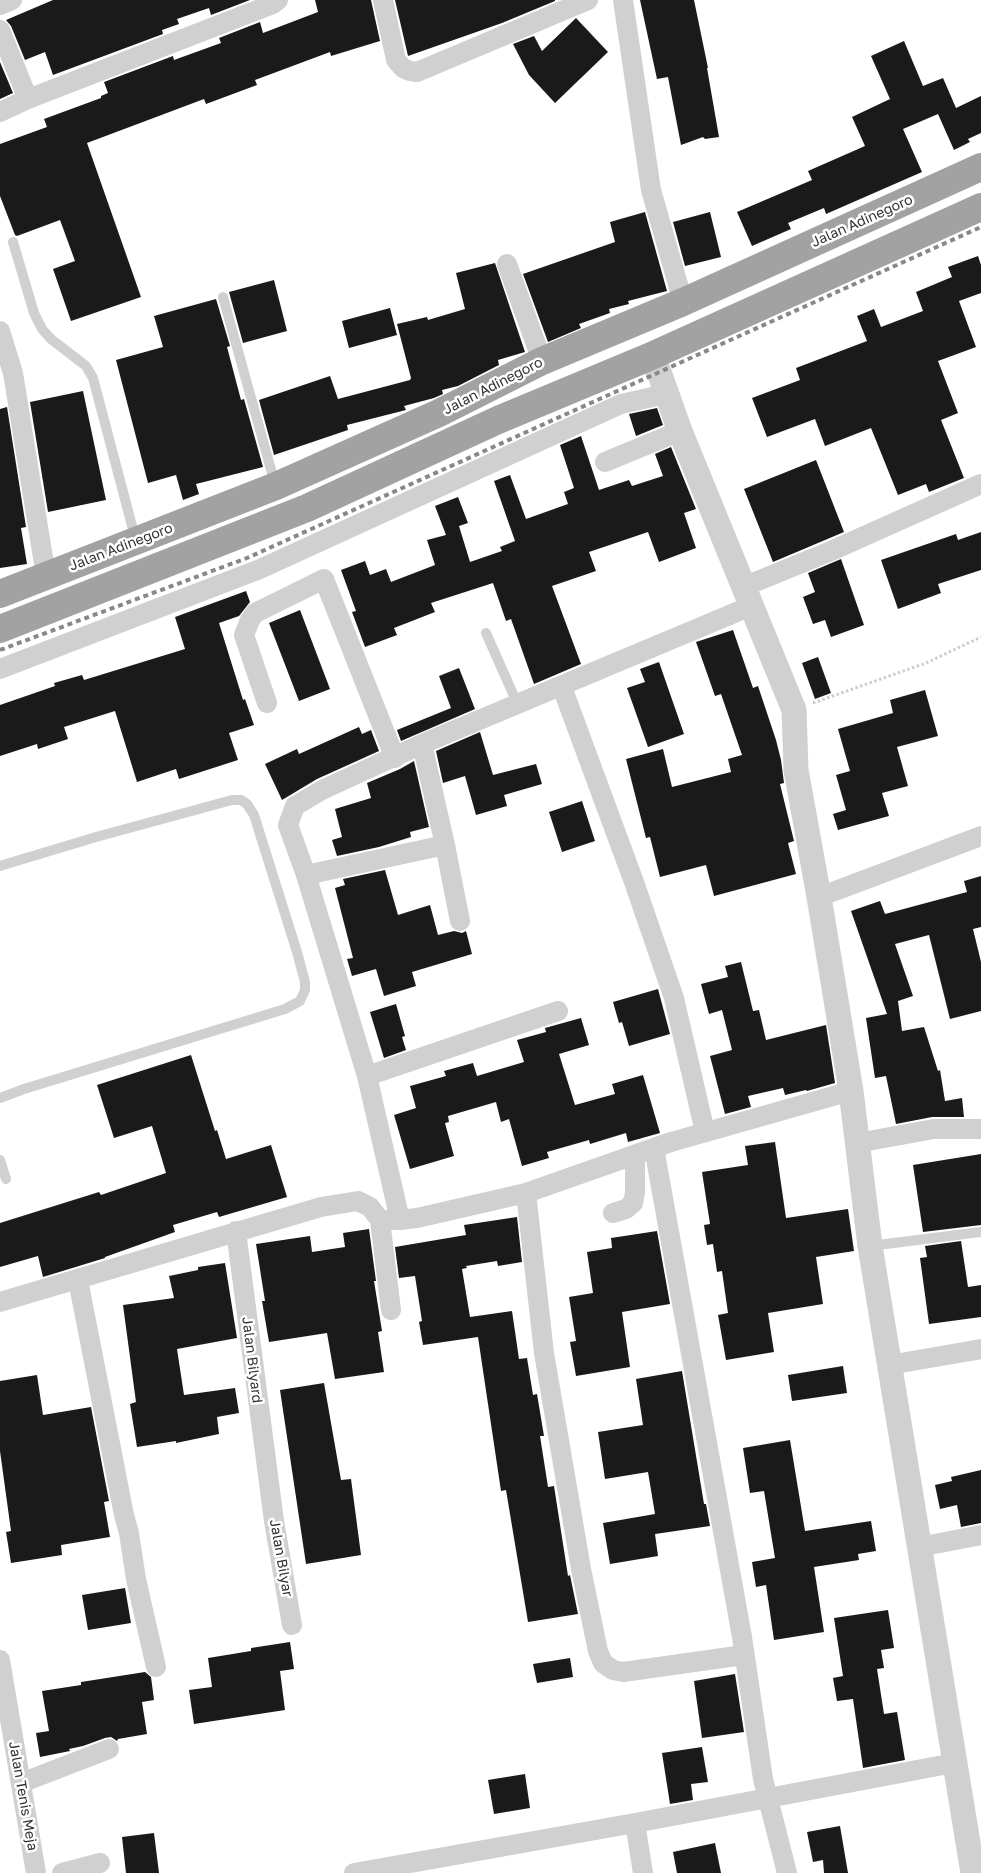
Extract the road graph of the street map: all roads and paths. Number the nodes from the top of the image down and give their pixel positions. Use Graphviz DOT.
graph roads {
  1 [pos="12,0"];
  2 [pos="278,0"];
  3 [pos="383,0"];
  4 [pos="588,0"];
  5 [pos="623,0"];
  6 [pos="0,5"];
  7 [pos="0,30"];
  8 [pos="28,99"];
  9 [pos="0,112"];
  10 [pos="981,168"];
  11 [pos="981,207"];
  12 [pos="13,242"];
  13 [pos="507,264"];
  14 [pos="223,297"];
  15 [pos="683,302"];
  16 [pos="0,331"];
  17 [pos="650,357"];
  18 [pos="542,361"];
  19 [pos="7,376"];
  20 [pos="666,394"];
  21 [pos="680,431"];
  22 [pos="604,462"];
  23 [pos="981,484"];
  24 [pos="276,486"];
  25 [pos="136,542"];
  26 [pos="46,576"];
  27 [pos="0,594"];
  28 [pos="747,597"];
  29 [pos="0,630"];
  30 [pos="486,632"];
  31 [pos="981,637"];
  32 [pos="0,669"];
  33 [pos="562,687"];
  34 [pos="268,703"];
  35 [pos="518,705"];
  36 [pos="794,710"];
  37 [pos="422,744"];
  38 [pos="395,758"];
  39 [pos="981,836"];
  40 [pos="445,845"];
  41 [pos="0,866"];
  42 [pos="306,875"];
  43 [pos="820,897"];
  44 [pos="460,921"];
  45 [pos="558,1011"];
  46 [pos="368,1076"];
  47 [pos="851,1091"];
  48 [pos="0,1098"];
  49 [pos="981,1129"];
  50 [pos="705,1132"];
  51 [pos="858,1143"];
  52 [pos="654,1148"];
  53 [pos="635,1155"];
  54 [pos="0,1160"];
  55 [pos="6,1179"];
  56 [pos="526,1193"];
  57 [pos="612,1213"];
  58 [pos="390,1220"];
  59 [pos="236,1231"];
  60 [pos="981,1232"];
  61 [pos="870,1246"];
  62 [pos="78,1280"];
  63 [pos="0,1302"];
  64 [pos="392,1310"];
  65 [pos="981,1349"];
  66 [pos="889,1365"];
  67 [pos="270,1490"];
  68 [pos="981,1535"];
  69 [pos="919,1546"];
  70 [pos="292,1625"];
  71 [pos="744,1655"];
  72 [pos="0,1660"];
  73 [pos="156,1667"];
  74 [pos="110,1749"];
  75 [pos="954,1763"];
  76 [pos="20,1784"];
  77 [pos="768,1799"];
  78 [pos="635,1823"];
  79 [pos="100,1863"];
  80 [pos="36,1873"];
  81 [pos="62,1873"];
  82 [pos="354,1873"];
  83 [pos="643,1873"];
  84 [pos="787,1873"];
  85 [pos="973,1873"];
  1 -- 6 [label="street"];
  2 -- 8 [label="street"];
  3 -- 4 [label="street"];
  5 -- 15 [label="street"];
  7 -- 8 [label="street"];
  8 -- 9 [label="street"];
  10 -- 15 [label="highway, Jalan Adinegoro"];
  11 -- 17 [label="highway"];
  12 -- 25 [label="lane"];
  13 -- 18 [label="street"];
  14 -- 24 [label="lane"];
  15 -- 18 [label="highway, Jalan Adinegoro"];
  16 -- 19 [label="street"];
  17 -- 20 [label="street"];
  17 -- 29 [label="highway"];
  18 -- 24 [label="highway, Jalan Adinegoro"];
  19 -- 26 [label="street"];
  20 -- 21 [label="street"];
  20 -- 32 [label="street"];
  21 -- 22 [label="street"];
  21 -- 28 [label="street"];
  23 -- 28 [label="street"];
  24 -- 25 [label="highway, Jalan Adinegoro"];
  25 -- 26 [label="highway, Jalan Adinegoro"];
  26 -- 27 [label="highway, Jalan Adinegoro"];
  28 -- 33 [label="street"];
  28 -- 36 [label="street"];
  30 -- 35 [label="lane"];
  31 -- 36 [label="path"];
  33 -- 35 [label="street"];
  33 -- 50 [label="street"];
  34 -- 38 [label="street"];
  35 -- 37 [label="street"];
  36 -- 43 [label="street"];
  37 -- 38 [label="street"];
  37 -- 40 [label="street"];
  38 -- 42 [label="street"];
  39 -- 43 [label="street"];
  40 -- 42 [label="street"];
  40 -- 44 [label="street"];
  41 -- 48 [label="lane"];
  42 -- 46 [label="street"];
  43 -- 47 [label="street"];
  45 -- 46 [label="street"];
  46 -- 58 [label="street"];
  47 -- 50 [label="street"];
  47 -- 51 [label="street"];
  49 -- 51 [label="street"];
  50 -- 52 [label="street"];
  51 -- 61 [label="street"];
  52 -- 53 [label="street"];
  52 -- 71 [label="street"];
  53 -- 56 [label="street"];
  53 -- 57 [label="street"];
  54 -- 55 [label="lane"];
  56 -- 58 [label="street"];
  56 -- 71 [label="street"];
  58 -- 59 [label="street"];
  58 -- 64 [label="street"];
  59 -- 62 [label="street"];
  59 -- 67 [label="street, Jalan Bilyard"];
  60 -- 61 [label="lane"];
  61 -- 66 [label="street"];
  62 -- 63 [label="street"];
  62 -- 73 [label="street"];
  65 -- 66 [label="street"];
  66 -- 69 [label="street"];
  67 -- 70 [label="street, Jalan Bilyar"];
  68 -- 69 [label="street"];
  69 -- 75 [label="street"];
  71 -- 77 [label="street"];
  72 -- 76 [label="street, Jalan Tenis Meja"];
  74 -- 76 [label="street"];
  75 -- 77 [label="street"];
  75 -- 85 [label="street"];
  76 -- 80 [label="street, Jalan Tenis Meja"];
  77 -- 78 [label="street"];
  77 -- 84 [label="street"];
  78 -- 82 [label="street"];
  78 -- 83 [label="street"];
  79 -- 81 [label="street"];
}
